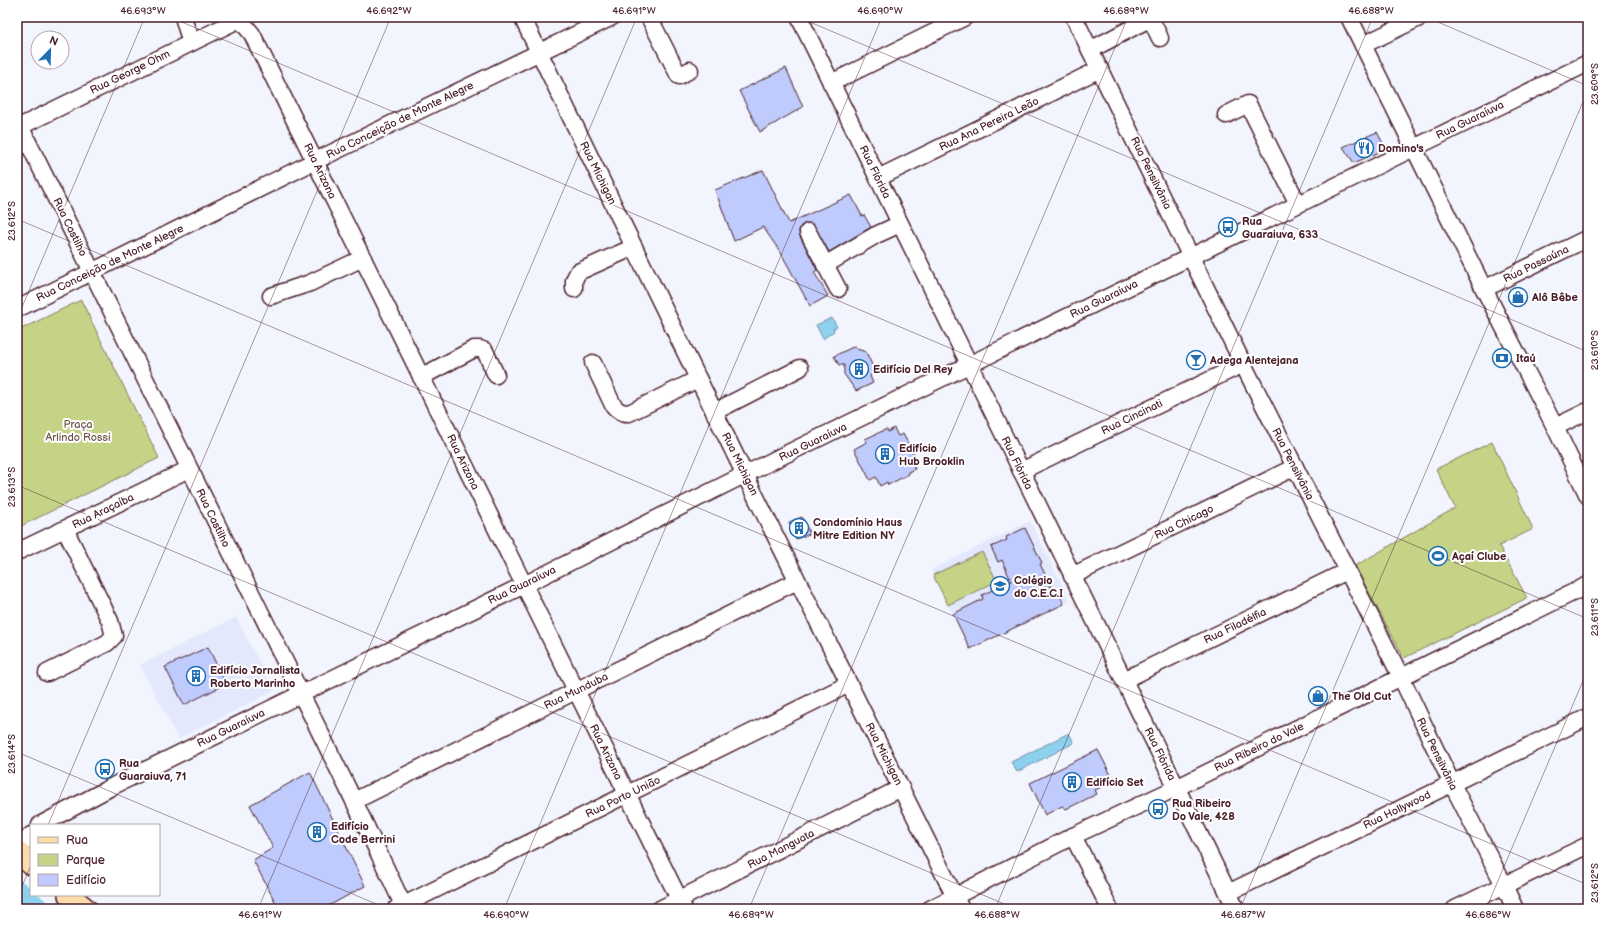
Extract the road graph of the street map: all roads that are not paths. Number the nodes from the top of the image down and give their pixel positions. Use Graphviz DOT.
graph roads {
  1 [pos="183,17"];
  2 [pos="522,17"];
  3 [pos="612,17"];
  4 [pos="649,17"];
  5 [pos="799,17"];
  6 [pos="965,17"];
  7 [pos="1074,17"];
  8 [pos="1349,17"];
  9 [pos="1421,17"];
  10 [pos="241,18"];
  11 [pos="1151,18"];
  12 [pos="1160,38"];
  13 [pos="191,43"];
  14 [pos="1363,45"];
  15 [pos="1090,50"];
  16 [pos="540,53"];
  17 [pos="1588,63"];
  18 [pos="1100,69"];
  19 [pos="684,78"];
  20 [pos="831,83"];
  21 [pos="1226,115"];
  22 [pos="19,127"];
  23 [pos="1414,148"];
  24 [pos="315,161"];
  25 [pos="878,178"];
  26 [pos="1298,204"];
  27 [pos="900,224"];
  28 [pos="808,232"];
  29 [pos="1588,238"];
  30 [pos="634,247"];
  31 [pos="1192,256"];
  32 [pos="363,258"];
  33 [pos="825,265"];
  34 [pos="93,272"];
  35 [pos="574,289"];
  36 [pos="838,289"];
  37 [pos="1484,289"];
  38 [pos="271,296"];
  39 [pos="17,308"];
  40 [pos="593,363"];
  41 [pos="1243,364"];
  42 [pos="969,365"];
  43 [pos="800,368"];
  44 [pos="496,375"];
  45 [pos="421,377"];
  46 [pos="698,379"];
  47 [pos="1588,411"];
  48 [pos="714,412"];
  49 [pos="1555,427"];
  50 [pos="1295,467"];
  51 [pos="189,469"];
  52 [pos="1021,471"];
  53 [pos="745,475"];
  54 [pos="1588,496"];
  55 [pos="65,529"];
  56 [pos="17,552"];
  57 [pos="1347,571"];
  58 [pos="1072,576"];
  59 [pos="797,581"];
  60 [pos="524,585"];
  61 [pos="1588,585"];
  62 [pos="47,673"];
  63 [pos="1401,677"];
  64 [pos="1124,680"];
  65 [pos="849,684"];
  66 [pos="576,691"];
  67 [pos="300,694"];
  68 [pos="1588,717"];
  69 [pos="1452,784"];
  70 [pos="901,788"];
  71 [pos="1176,788"];
  72 [pos="627,795"];
  73 [pos="354,801"];
  74 [pos="42,824"];
  75 [pos="30,836"];
  76 [pos="1073,836"];
  77 [pos="1588,845"];
  78 [pos="17,851"];
  79 [pos="30,863"];
  80 [pos="1504,884"];
  81 [pos="1228,893"];
  82 [pos="70,896"];
  83 [pos="958,903"];
  84 [pos="681,904"];
  85 [pos="402,908"];
  86 [pos="86,909"];
  87 [pos="660,909"];
  88 [pos="930,909"];
  89 [pos="1110,909"];
  90 [pos="1236,909"];
  91 [pos="1455,909"];
  92 [pos="1515,909"];
  1 -- 13 [label="street"];
  2 -- 16 [label="street, Rua Michigan"];
  3 -- 16 [label="street, Rua Conceição de Monte Alegre"];
  4 -- 19 [label="street"];
  5 -- 20 [label="street, Rua Flórida"];
  6 -- 20 [label="street"];
  7 -- 15 [label="street, Rua Pensilvânia"];
  8 -- 14 [label="street"];
  9 -- 14 [label="street"];
  10 -- 13 [label="street, Rua George Ohm"];
  10 -- 24 [label="street, Rua Arizona"];
  11 -- 12 [label="street"];
  11 -- 15 [label="street"];
  13 -- 22 [label="street, Rua George Ohm"];
  14 -- 23 [label="street"];
  15 -- 18 [label="street, Rua Pensilvânia"];
  16 -- 24 [label="street, Rua Conceição de Monte Alegre"];
  16 -- 30 [label="street, Rua Michigan"];
  17 -- 23 [label="street, Rua Guaraíuva"];
  18 -- 25 [label="street, Rua Ana Pereira Leão"];
  18 -- 31 [label="street, Rua Pensilvânia"];
  20 -- 25 [label="street, Rua Flórida"];
  21 -- 26 [label="street"];
  22 -- 34 [label="street, Rua Castilho"];
  23 -- 26 [label="street, Rua Guaraíuva"];
  23 -- 37 [label="street"];
  24 -- 32 [label="street, Rua Arizona"];
  24 -- 34 [label="street, Rua Conceição de Monte Alegre"];
  25 -- 27 [label="street, Rua Flórida"];
  26 -- 31 [label="street, Rua Guaraíuva"];
  27 -- 33 [label="street"];
  27 -- 42 [label="street, Rua Flórida"];
  28 -- 33 [label="street"];
  29 -- 37 [label="street, Rua Passaúna"];
  30 -- 35 [label="street"];
  30 -- 46 [label="street, Rua Michigan"];
  31 -- 41 [label="street, Rua Pensilvânia"];
  31 -- 42 [label="street, Rua Guaraíuva"];
  32 -- 38 [label="street"];
  32 -- 45 [label="street, Rua Arizona"];
  33 -- 36 [label="street"];
  34 -- 39 [label="street, Rua Conceição de Monte Alegre"];
  34 -- 51 [label="street, Rua Castilho"];
  37 -- 49 [label="street"];
  40 -- 46 [label="street"];
  41 -- 50 [label="street, Rua Pensilvânia"];
  41 -- 52 [label="street, Rua Cincinati"];
  42 -- 52 [label="street, Rua Flórida"];
  42 -- 53 [label="street, Rua Guaraíuva"];
  43 -- 48 [label="street"];
  44 -- 45 [label="street"];
  45 -- 60 [label="street, Rua Arizona"];
  46 -- 48 [label="street, Rua Michigan"];
  47 -- 49 [label="street"];
  48 -- 53 [label="street, Rua Michigan"];
  49 -- 54 [label="street"];
  50 -- 57 [label="street, Rua Pensilvânia"];
  50 -- 58 [label="street, Rua Chicago"];
  51 -- 55 [label="street, Rua Araçaíba"];
  51 -- 67 [label="street, Rua Castilho"];
  52 -- 58 [label="street, Rua Flórida"];
  53 -- 59 [label="street, Rua Michigan"];
  53 -- 60 [label="street, Rua Guaraíuva"];
  55 -- 56 [label="street, Rua Araçaíba"];
  55 -- 62 [label="street"];
  57 -- 63 [label="street, Rua Pensilvânia"];
  57 -- 64 [label="street, Rua Filadélfia"];
  58 -- 64 [label="street, Rua Flórida"];
  59 -- 65 [label="street, Rua Michigan"];
  59 -- 66 [label="street, Rua Munduba"];
  60 -- 66 [label="street, Rua Arizona"];
  60 -- 67 [label="street, Rua Guaraíuva"];
  61 -- 63 [label="street, Rua Ribeiro do Vale"];
  63 -- 69 [label="street, Rua Pensilvânia"];
  63 -- 71 [label="street, Rua Ribeiro do Vale"];
  64 -- 71 [label="street, Rua Flórida"];
  65 -- 70 [label="street, Rua Michigan"];
  65 -- 72 [label="street, Rua Porto União"];
  66 -- 72 [label="street, Rua Arizona"];
  66 -- 73 [label="street, Rua Munduba"];
  67 -- 73 [label="street, Rua Castilho"];
  67 -- 74 [label="street, Rua Guaraíuva"];
  68 -- 69 [label="street, Rua Hollywood"];
  69 -- 80 [label="street, Rua Pensilvânia"];
  69 -- 81 [label="street, Rua Hollywood"];
  70 -- 83 [label="street, Rua Michigan"];
  70 -- 84 [label="street, Rua Manguata"];
  71 -- 76 [label="street, Rua Ribeiro do Vale"];
  71 -- 81 [label="street, Rua Flórida"];
  72 -- 84 [label="street, Rua Arizona"];
  72 -- 85 [label="street, Rua Porto União"];
  73 -- 85 [label="street, Rua Castilho"];
  75 -- 78 [label="street"];
  76 -- 83 [label="street, Rua Ribeiro do Vale"];
  76 -- 89 [label="street"];
  77 -- 80 [label="street"];
  78 -- 79 [label="main road"];
  80 -- 91 [label="street"];
  80 -- 92 [label="street, Rua Pensilvânia"];
  81 -- 90 [label="street, Rua Flórida"];
  82 -- 86 [label="main road"];
  83 -- 88 [label="street, Rua Ribeiro do Vale"];
  84 -- 87 [label="street, Rua Manguata"];
}
